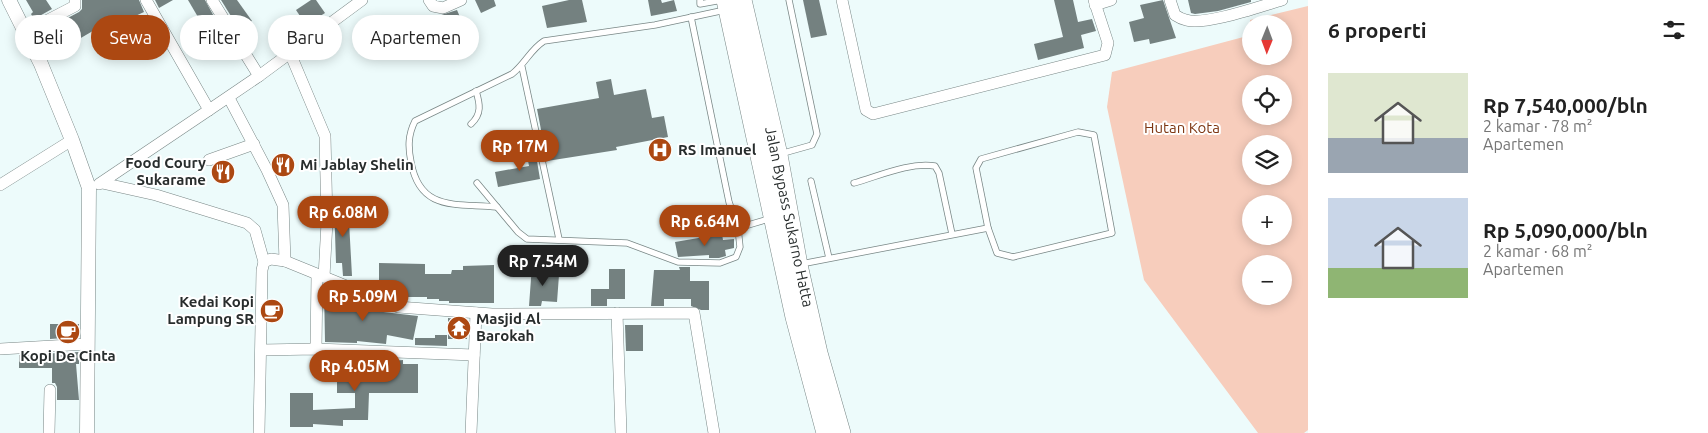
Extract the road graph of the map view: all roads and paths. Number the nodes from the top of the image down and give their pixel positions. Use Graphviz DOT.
graph roads {
  1 [pos="9,0"];
  2 [pos="75,0"];
  3 [pos="146,0"];
  4 [pos="212,0"];
  5 [pos="362,0"];
  6 [pos="429,0"];
  7 [pos="461,0"];
  8 [pos="700,0"];
  9 [pos="789,0"];
  10 [pos="1111,0"];
  11 [pos="1170,0"];
  12 [pos="1282,0"];
  13 [pos="730,2"];
  14 [pos="1094,2"];
  15 [pos="845,3"];
  16 [pos="16,15"];
  17 [pos="58,15"];
  18 [pos="342,15"];
  19 [pos="691,17"];
  20 [pos="37,60"];
  21 [pos="281,60"];
  22 [pos="293,60"];
  23 [pos="522,66"];
  24 [pos="259,76"];
  25 [pos="476,91"];
  26 [pos="229,98"];
  27 [pos="758,108"];
  28 [pos="209,110"];
  29 [pos="472,124"];
  30 [pos="72,140"];
  31 [pos="254,144"];
  32 [pos="778,155"];
  33 [pos="208,160"];
  34 [pos="811,181"];
  35 [pos="854,183"];
  36 [pos="477,184"];
  37 [pos="0,185"];
  38 [pos="95,185"];
  39 [pos="496,207"];
  40 [pos="772,218"];
  41 [pos="738,228"];
  42 [pos="988,228"];
  43 [pos="952,234"];
  44 [pos="559,239"];
  45 [pos="829,258"];
  46 [pos="285,261"];
  47 [pos="264,262"];
  48 [pos="798,265"];
  49 [pos="321,276"];
  50 [pos="476,313"];
  51 [pos="617,313"];
  52 [pos="88,344"];
  53 [pos="0,349"];
  54 [pos="316,349"];
  55 [pos="261,350"];
  56 [pos="474,355"];
  57 [pos="50,390"];
  58 [pos="49,433"];
  59 [pos="87,433"];
  60 [pos="259,433"];
  61 [pos="471,433"];
  62 [pos="621,433"];
  63 [pos="714,433"];
  64 [pos="826,433"];
  65 [pos="841,433"];
  1 -- 16 [label="street"];
  2 -- 17 [label="street"];
  3 -- 28 [label="street"];
  4 -- 24 [label="street"];
  5 -- 18 [label="street"];
  6 -- 7 [label="street"];
  8 -- 13 [label="lane"];
  9 -- 32 [label="lane"];
  10 -- 14 [label="street"];
  11 -- 12 [label="street"];
  13 -- 19 [label="lane"];
  13 -- 27 [label="highway, Jalan Bypass Sukarno Hatta"];
  14 -- 15 [label="street"];
  19 -- 23 [label="lane"];
  19 -- 41 [label="lane"];
  20 -- 30 [label="street"];
  21 -- 24 [label="street"];
  22 -- 49 [label="street"];
  23 -- 25 [label="lane"];
  23 -- 44 [label="lane"];
  24 -- 26 [label="street"];
  25 -- 29 [label="lane"];
  25 -- 39 [label="lane"];
  26 -- 28 [label="street"];
  26 -- 31 [label="street"];
  27 -- 32 [label="highway, Jalan Bypass Sukarno Hatta"];
  27 -- 40 [label="highway, Jalan Bypass Sukarno Hatta"];
  28 -- 38 [label="street"];
  30 -- 37 [label="street"];
  30 -- 38 [label="street"];
  31 -- 33 [label="street"];
  31 -- 46 [label="street"];
  32 -- 48 [label="highway, Jalan Bypass Sukarno Hatta"];
  34 -- 45 [label="lane"];
  35 -- 43 [label="lane"];
  36 -- 39 [label="lane"];
  38 -- 47 [label="street"];
  38 -- 52 [label="street"];
  39 -- 44 [label="lane"];
  40 -- 41 [label="lane"];
  40 -- 64 [label="highway, Jalan Bypass Sukarno Hatta"];
  41 -- 44 [label="lane"];
  42 -- 42 [label="lane"];
  42 -- 43 [label="lane"];
  43 -- 45 [label="lane"];
  45 -- 48 [label="lane"];
  46 -- 47 [label="street"];
  46 -- 49 [label="street"];
  47 -- 55 [label="street"];
  48 -- 65 [label="highway, Jalan Bypass Sukarno Hatta"];
  49 -- 50 [label="street"];
  49 -- 54 [label="street"];
  50 -- 51 [label="street"];
  50 -- 56 [label="street"];
  51 -- 62 [label="street"];
  51 -- 63 [label="street"];
  52 -- 53 [label="street"];
  52 -- 59 [label="street"];
  54 -- 55 [label="street"];
  54 -- 56 [label="street"];
  55 -- 60 [label="street"];
  56 -- 61 [label="street"];
  57 -- 58 [label="street"];
}
